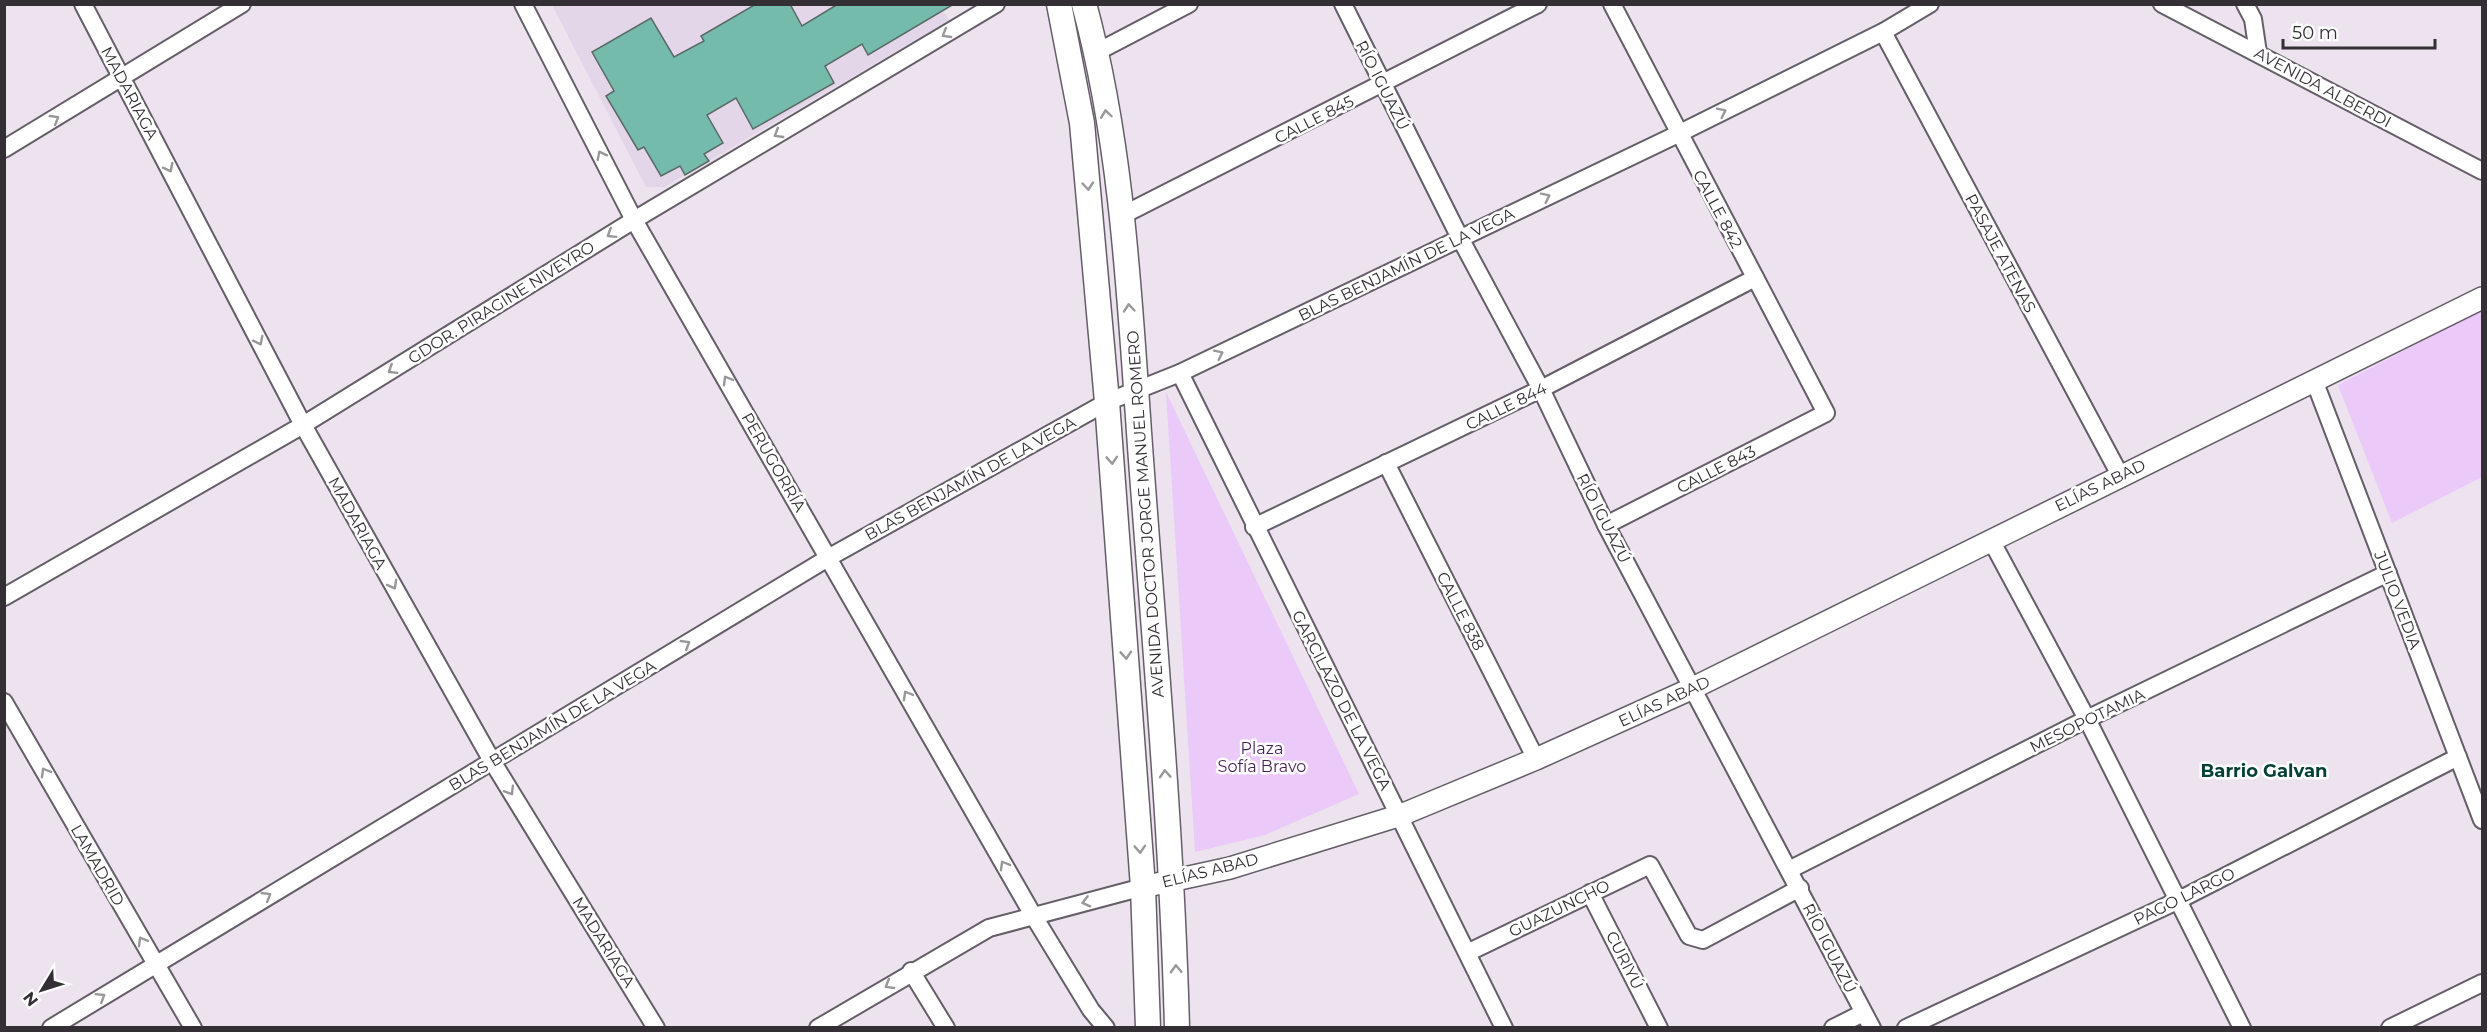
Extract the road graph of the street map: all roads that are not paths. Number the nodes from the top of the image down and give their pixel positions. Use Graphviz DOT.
graph roads {
  1 [pos="83,4"];
  2 [pos="242,4"];
  3 [pos="523,4"];
  4 [pos="996,4"];
  5 [pos="1059,4"];
  6 [pos="1084,4"];
  7 [pos="1189,4"];
  8 [pos="1343,4"];
  9 [pos="1538,4"];
  10 [pos="1612,4"];
  11 [pos="1930,4"];
  12 [pos="2163,4"];
  13 [pos="2245,4"];
  14 [pos="1883,32"];
  15 [pos="1097,52"];
  16 [pos="2258,53"];
  17 [pos="123,78"];
  18 [pos="1383,84"];
  19 [pos="1678,134"];
  20 [pos="4,149"];
  21 [pos="2482,171"];
  22 [pos="1121,216"];
  23 [pos="634,220"];
  24 [pos="1460,238"];
  25 [pos="1755,278"];
  26 [pos="2482,298"];
  27 [pos="1180,373"];
  28 [pos="2314,380"];
  29 [pos="1541,389"];
  30 [pos="1136,391"];
  31 [pos="1107,402"];
  32 [pos="1826,413"];
  33 [pos="303,425"];
  34 [pos="1386,463"];
  35 [pos="2120,475"];
  36 [pos="1606,525"];
  37 [pos="1254,527"];
  38 [pos="1991,540"];
  39 [pos="828,558"];
  40 [pos="2388,573"];
  41 [pos="4,597"];
  42 [pos="1693,688"];
  43 [pos="4,702"];
  44 [pos="2087,719"];
  45 [pos="2458,758"];
  46 [pos="1536,759"];
  47 [pos="492,761"];
  48 [pos="1401,815"];
  49 [pos="2482,820"];
  50 [pos="1789,870"];
  51 [pos="1173,880"];
  52 [pos="1143,887"];
  53 [pos="1800,888"];
  54 [pos="1590,893"];
  55 [pos="2179,900"];
  56 [pos="1033,915"];
  57 [pos="1469,952"];
  58 [pos="155,963"];
  59 [pos="911,971"];
  60 [pos="2482,983"];
  61 [pos="1863,1012"];
  62 [pos="51,1028"];
  63 [pos="193,1028"];
  64 [pos="656,1028"];
  65 [pos="818,1028"];
  66 [pos="946,1028"];
  67 [pos="1106,1028"];
  68 [pos="1148,1028"];
  69 [pos="1177,1028"];
  70 [pos="1504,1028"];
  71 [pos="1659,1028"];
  72 [pos="1833,1028"];
  73 [pos="1872,1028"];
  74 [pos="1906,1028"];
  75 [pos="2242,1028"];
  76 [pos="2390,1028"];
  1 -- 17 [label="street, MADARIAGA"];
  2 -- 17 [label="street"];
  23 -- 3 [label="street, PERUGORRÍA, one-way"];
  4 -- 23 [label="street, GDOR. PIRAGINE NIVEYRO, one-way"];
  5 -- 31 [label="main road, AVENIDA DOCTOR JORGE MANUEL ROMERO, one-way"];
  6 -- 15 [label="main road, AVENIDA DOCTOR JORGE MANUEL ROMERO"];
  7 -- 15 [label="street"];
  8 -- 18 [label="street, RÍO IGUAZÚ"];
  9 -- 18 [label="street, CALLE 845"];
  10 -- 19 [label="street, CALLE 842"];
  11 -- 14 [label="street, BLAS BENJAMÍN DE LA VEGA"];
  12 -- 16 [label="street, AVENIDA ALBERDI"];
  13 -- 16 [label="street"];
  19 -- 14 [label="street, BLAS BENJAMÍN DE LA VEGA, one-way"];
  14 -- 35 [label="street, PASAJE ATENAS"];
  22 -- 15 [label="main road, AVENIDA DOCTOR JORGE MANUEL ROMERO, one-way"];
  16 -- 21 [label="street, AVENIDA ALBERDI"];
  20 -- 17 [label="street, one-way"];
  17 -- 33 [label="street, MADARIAGA, one-way"];
  18 -- 22 [label="street, CALLE 845"];
  18 -- 24 [label="street, RÍO IGUAZÚ"];
  24 -- 19 [label="street, BLAS BENJAMÍN DE LA VEGA, one-way"];
  19 -- 25 [label="street, CALLE 842"];
  30 -- 22 [label="main road, AVENIDA DOCTOR JORGE MANUEL ROMERO, one-way"];
  23 -- 33 [label="street, GDOR. PIRAGINE NIVEYRO, one-way"];
  39 -- 23 [label="street, PERUGORRÍA, one-way"];
  27 -- 24 [label="street, BLAS BENJAMÍN DE LA VEGA, one-way"];
  24 -- 29 [label="street, RÍO IGUAZÚ"];
  25 -- 29 [label="street, CALLE 844"];
  25 -- 32 [label="street, CALLE 842"];
  26 -- 28 [label="street, ELÍAS ABAD"];
  27 -- 30 [label="street, BLAS BENJAMÍN DE LA VEGA"];
  27 -- 37 [label="street, GARCILAZO DE LA VEGA"];
  28 -- 35 [label="street, ELÍAS ABAD"];
  28 -- 40 [label="street, JULIO VEDIA"];
  29 -- 34 [label="street, CALLE 844"];
  29 -- 36 [label="street, RÍO IGUAZÚ"];
  30 -- 31 [label="street, BLAS BENJAMÍN DE LA VEGA"];
  51 -- 30 [label="main road, AVENIDA DOCTOR JORGE MANUEL ROMERO, one-way"];
  31 -- 39 [label="street, BLAS BENJAMÍN DE LA VEGA"];
  31 -- 52 [label="main road, AVENIDA DOCTOR JORGE MANUEL ROMERO, one-way"];
  32 -- 36 [label="street, CALLE 843"];
  33 -- 41 [label="street, GDOR. PIRAGINE NIVEYRO"];
  33 -- 47 [label="street, MADARIAGA, one-way"];
  34 -- 37 [label="street, CALLE 844"];
  34 -- 46 [label="street, CALLE 838"];
  35 -- 38 [label="street, ELÍAS ABAD"];
  36 -- 42 [label="street, RÍO IGUAZÚ"];
  37 -- 48 [label="street, GARCILAZO DE LA VEGA"];
  38 -- 42 [label="street, ELÍAS ABAD"];
  38 -- 44 [label="street"];
  47 -- 39 [label="street, BLAS BENJAMÍN DE LA VEGA, one-way"];
  56 -- 39 [label="street, PERUGORRÍA, one-way"];
  40 -- 44 [label="street, MESOPOTAMIA"];
  40 -- 45 [label="street, JULIO VEDIA"];
  42 -- 46 [label="street, ELÍAS ABAD"];
  42 -- 50 [label="street, RÍO IGUAZÚ"];
  58 -- 43 [label="street, LAMADRID, one-way"];
  44 -- 50 [label="street, MESOPOTAMIA"];
  44 -- 55 [label="street"];
  45 -- 49 [label="street, JULIO VEDIA"];
  45 -- 55 [label="street, PAGO LARGO"];
  46 -- 48 [label="street, ELÍAS ABAD"];
  58 -- 47 [label="street, BLAS BENJAMÍN DE LA VEGA, one-way"];
  47 -- 64 [label="street, MADARIAGA, one-way"];
  48 -- 51 [label="street, ELÍAS ABAD"];
  48 -- 57 [label="street, GARCILAZO DE LA VEGA"];
  50 -- 53 [label="street, RÍO IGUAZÚ"];
  51 -- 52 [label="street, ELÍAS ABAD"];
  69 -- 51 [label="main road, AVENIDA DOCTOR JORGE MANUEL ROMERO, one-way"];
  52 -- 56 [label="street, ELÍAS ABAD, one-way"];
  52 -- 68 [label="main road, AVENIDA DOCTOR JORGE MANUEL ROMERO"];
  53 -- 54 [label="street, GUAZUNCHO"];
  53 -- 61 [label="street, RÍO IGUAZÚ"];
  54 -- 57 [label="street, GUAZUNCHO"];
  54 -- 71 [label="street, CURIYÚ"];
  55 -- 74 [label="street, PAGO LARGO"];
  55 -- 75 [label="street"];
  56 -- 59 [label="street, ELÍAS ABAD"];
  56 -- 67 [label="street, PERUGORRÍA"];
  57 -- 70 [label="street, GARCILAZO DE LA VEGA"];
  62 -- 58 [label="street, BLAS BENJAMÍN DE LA VEGA, one-way"];
  58 -- 63 [label="street, LAMADRID"];
  59 -- 65 [label="street, ELÍAS ABAD, one-way"];
  59 -- 66 [label="street"];
  60 -- 76 [label="street"];
  61 -- 72 [label="street"];
  61 -- 73 [label="street, RÍO IGUAZÚ"];
}
